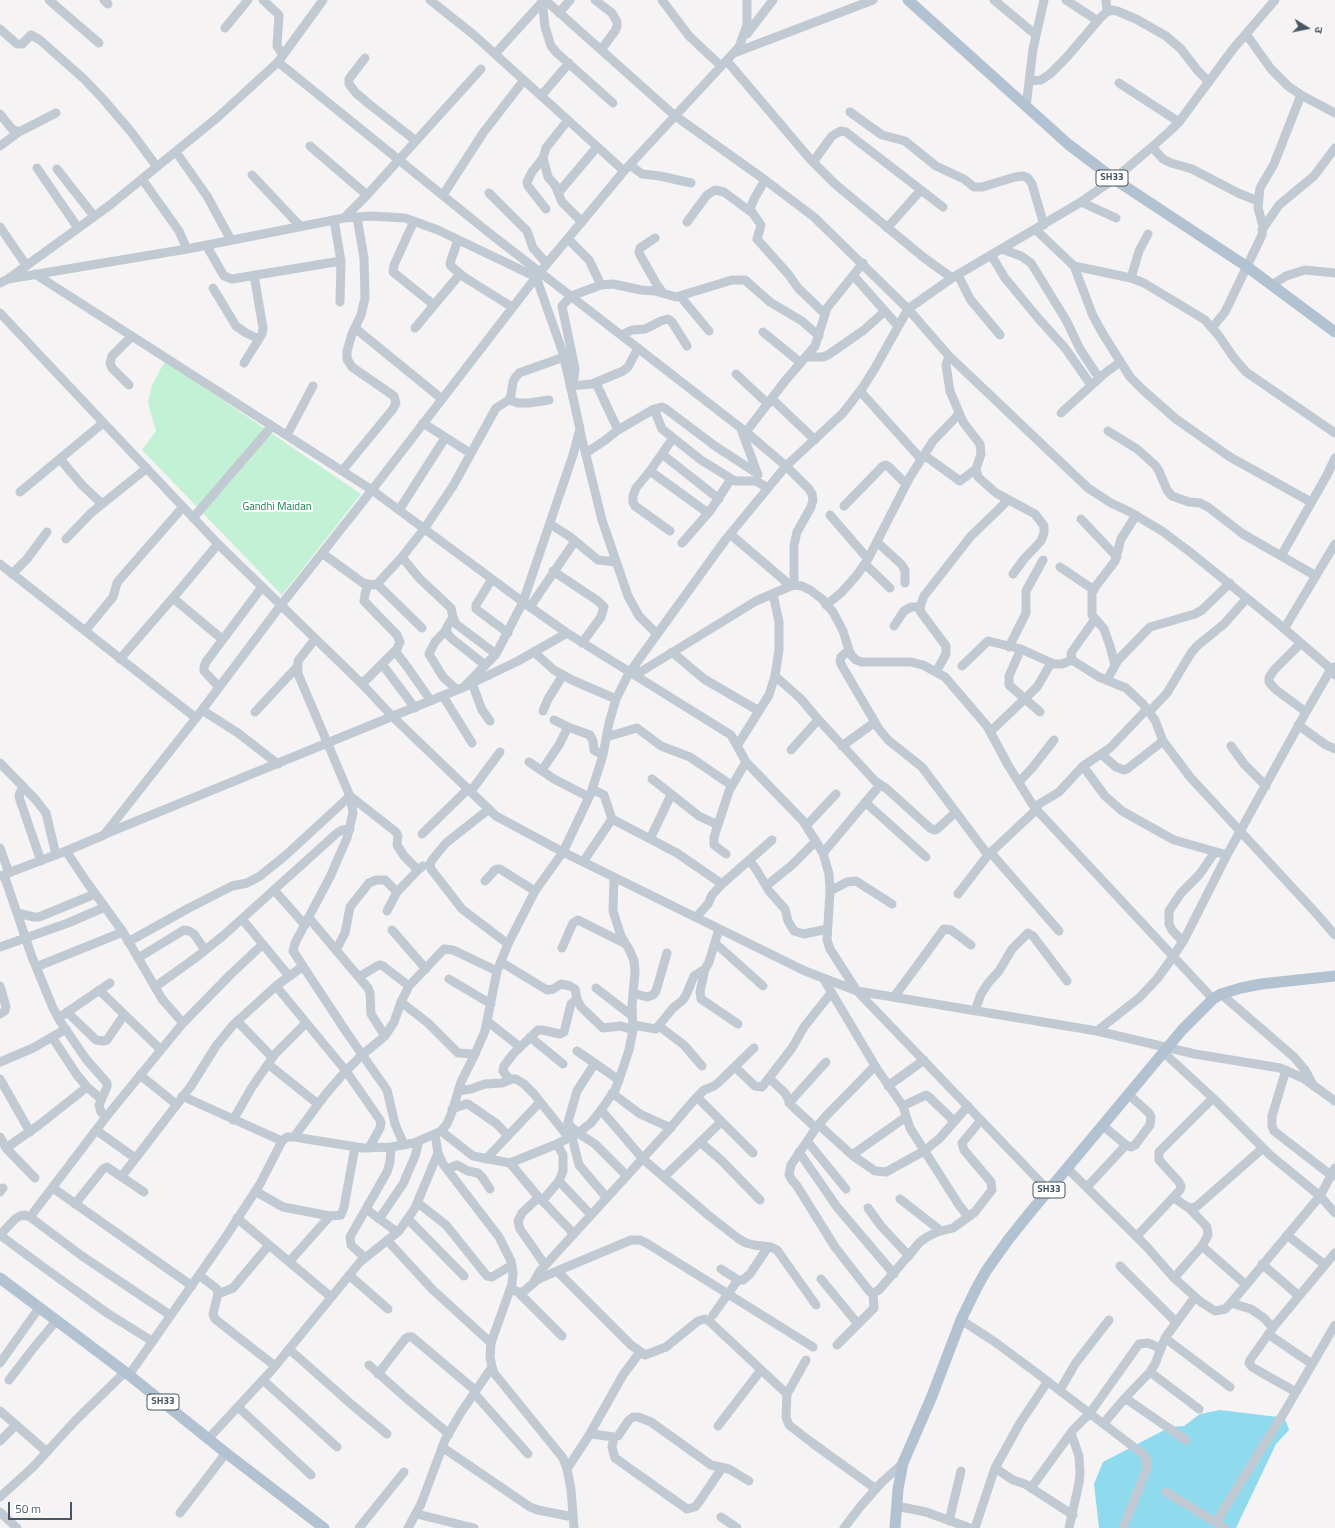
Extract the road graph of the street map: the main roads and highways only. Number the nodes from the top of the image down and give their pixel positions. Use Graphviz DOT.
graph roads {
  1 [pos="908,0"];
  2 [pos="1335,332"];
  3 [pos="1335,976"];
  4 [pos="0,1278"];
  5 [pos="324,1528"];
  6 [pos="895,1528"];
  1 -- 2 [label="main road, SH33"];
  3 -- 6 [label="main road, SH33"];
  4 -- 5 [label="main road, SH33"];
}
